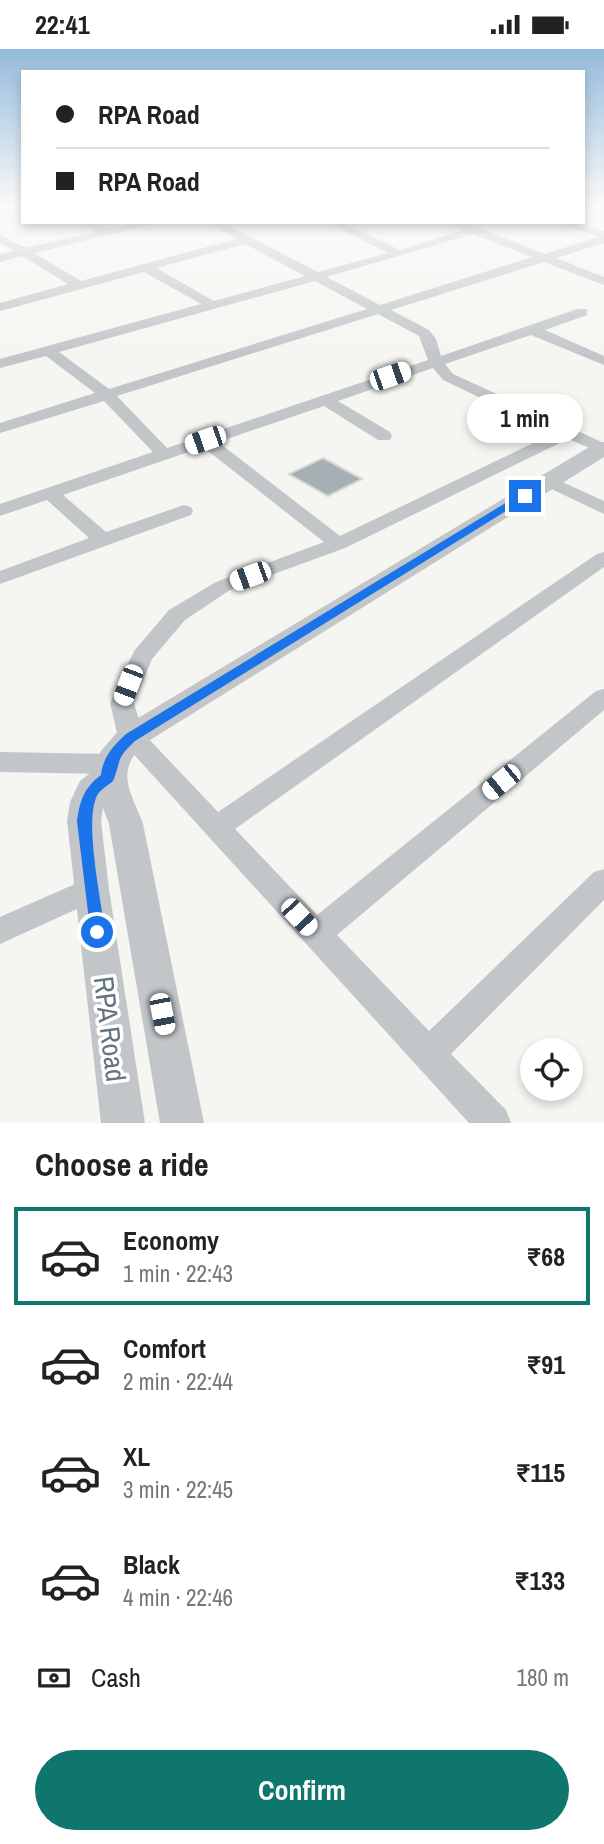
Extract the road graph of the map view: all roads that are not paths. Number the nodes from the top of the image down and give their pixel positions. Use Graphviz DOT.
graph roads {
  1 [pos="32,257"];
  2 [pos="185,257"];
  3 [pos="279,257"];
  4 [pos="382,257"];
  5 [pos="545,257"];
  6 [pos="146,268"];
  7 [pos="315,276"];
  8 [pos="604,281"];
  9 [pos="80,286"];
  10 [pos="212,305"];
  11 [pos="0,307"];
  12 [pos="377,309"];
  13 [pos="582,312"];
  14 [pos="532,330"];
  15 [pos="47,350"];
  16 [pos="434,361"];
  17 [pos="604,361"];
  18 [pos="0,363"];
  19 [pos="106,394"];
  20 [pos="324,399"];
  21 [pos="0,428"];
  22 [pos="566,433"];
  23 [pos="384,436"];
  24 [pos="205,440"];
  25 [pos="603,449"];
  26 [pos="164,454"];
  27 [pos="549,481"];
  28 [pos="50,493"];
  29 [pos="604,507"];
  30 [pos="0,510"];
  31 [pos="184,511"];
  32 [pos="103,540"];
  33 [pos="338,544"];
  34 [pos="604,558"];
  35 [pos="0,578"];
  36 [pos="604,697"];
  37 [pos="131,737"];
  38 [pos="0,762"];
  39 [pos="29,764"];
  40 [pos="108,771"];
  41 [pos="0,777"];
  42 [pos="216,828"];
  43 [pos="604,881"];
  44 [pos="90,889"];
  45 [pos="0,931"];
  46 [pos="316,934"];
  47 [pos="428,1054"];
  48 [pos="123,1123"];
  49 [pos="182,1123"];
  50 [pos="493,1123"];
  1 -- 9 [label="street"];
  2 -- 6 [label="street"];
  3 -- 7 [label="street"];
  4 -- 7 [label="street"];
  5 -- 8 [label="street"];
  5 -- 12 [label="street"];
  6 -- 9 [label="street"];
  6 -- 10 [label="street"];
  7 -- 10 [label="street"];
  7 -- 12 [label="street"];
  9 -- 11 [label="street"];
  10 -- 15 [label="street"];
  12 -- 16 [label="street"];
  12 -- 19 [label="street"];
  13 -- 14 [label="street"];
  14 -- 16 [label="street"];
  14 -- 17 [label="street"];
  15 -- 18 [label="street"];
  15 -- 19 [label="street"];
  16 -- 20 [label="street"];
  16 -- 22 [label="street"];
  19 -- 21 [label="street"];
  19 -- 26 [label="street"];
  20 -- 23 [label="street"];
  20 -- 24 [label="street"];
  22 -- 25 [label="street"];
  22 -- 33 [label="street"];
  24 -- 26 [label="street"];
  24 -- 33 [label="street"];
  25 -- 27 [label="street, RPA Road"];
  26 -- 28 [label="street"];
  27 -- 29 [label="street"];
  27 -- 37 [label="street, RPA Road"];
  28 -- 30 [label="street"];
  28 -- 32 [label="street"];
  31 -- 32 [label="street"];
  32 -- 35 [label="street"];
  33 -- 37 [label="street"];
  34 -- 42 [label="street"];
  36 -- 46 [label="street"];
  37 -- 40 [label="street, RPA Road"];
  37 -- 42 [label="street"];
  38 -- 39 [label="street"];
  39 -- 40 [label="street"];
  39 -- 41 [label="street"];
  40 -- 44 [label="street, RPA Road"];
  40 -- 49 [label="street, RPA Road"];
  42 -- 46 [label="street"];
  43 -- 47 [label="street"];
  44 -- 45 [label="street"];
  44 -- 48 [label="street, RPA Road"];
  46 -- 47 [label="street"];
  47 -- 50 [label="street"];
}
